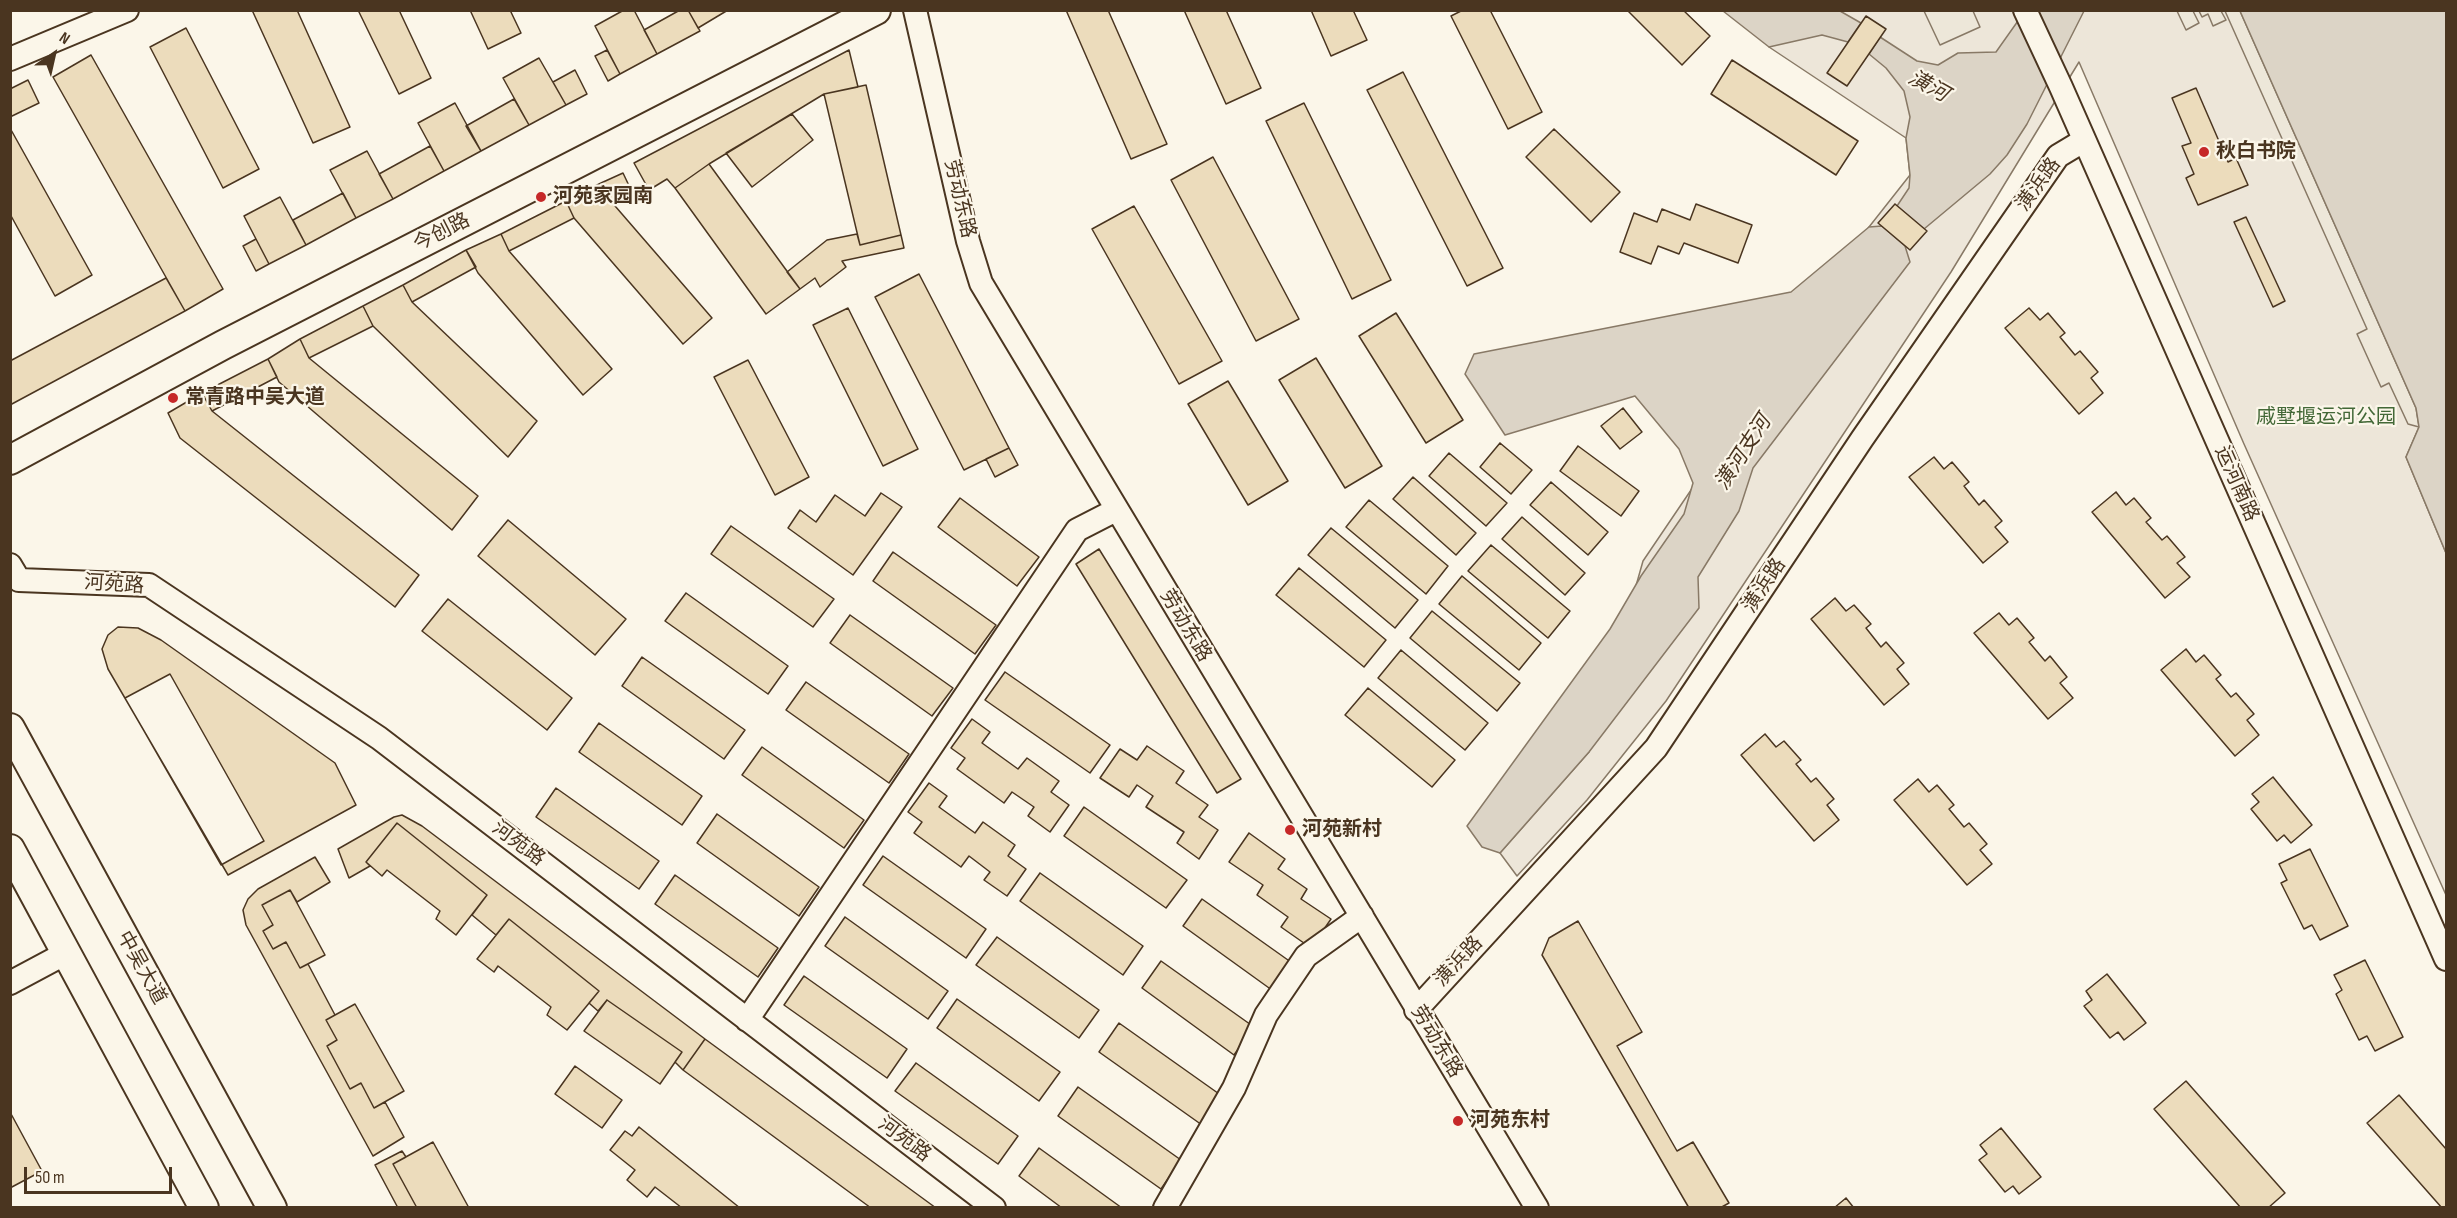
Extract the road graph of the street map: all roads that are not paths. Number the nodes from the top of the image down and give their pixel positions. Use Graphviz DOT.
graph roads {
  1 [pos="127,10"];
  2 [pos="876,10"];
  3 [pos="915,10"];
  4 [pos="2025,10"];
  5 [pos="10,59"];
  6 [pos="2083,141"];
  7 [pos="10,460"];
  8 [pos="1116,510"];
  9 [pos="10,565"];
  10 [pos="10,728"];
  11 [pos="10,849"];
  12 [pos="1362,916"];
  13 [pos="68,952"];
  14 [pos="2446,959"];
  15 [pos="10,983"];
  16 [pos="1416,1010"];
  17 [pos="747,1020"];
  18 [pos="204,1208"];
  19 [pos="272,1208"];
  20 [pos="994,1208"];
  21 [pos="1165,1208"];
  22 [pos="1537,1208"];
  1 -- 5 [label="street"];
  2 -- 7 [label="main road, 今创路"];
  3 -- 8 [label="street, 劳动东路"];
  4 -- 6 [label="street, 运河南路"];
  6 -- 14 [label="street, 运河南路"];
  6 -- 16 [label="street, 潢浜路"];
  8 -- 12 [label="street, 劳动东路"];
  8 -- 17 [label="street"];
  9 -- 17 [label="street, 河苑路"];
  10 -- 19 [label="main road, 中吴大道"];
  11 -- 13 [label="main road"];
  12 -- 16 [label="street, 劳动东路"];
  12 -- 21 [label="street"];
  13 -- 15 [label="street"];
  13 -- 18 [label="main road"];
  16 -- 22 [label="street, 劳动东路"];
  17 -- 20 [label="street, 河苑路"];
}
